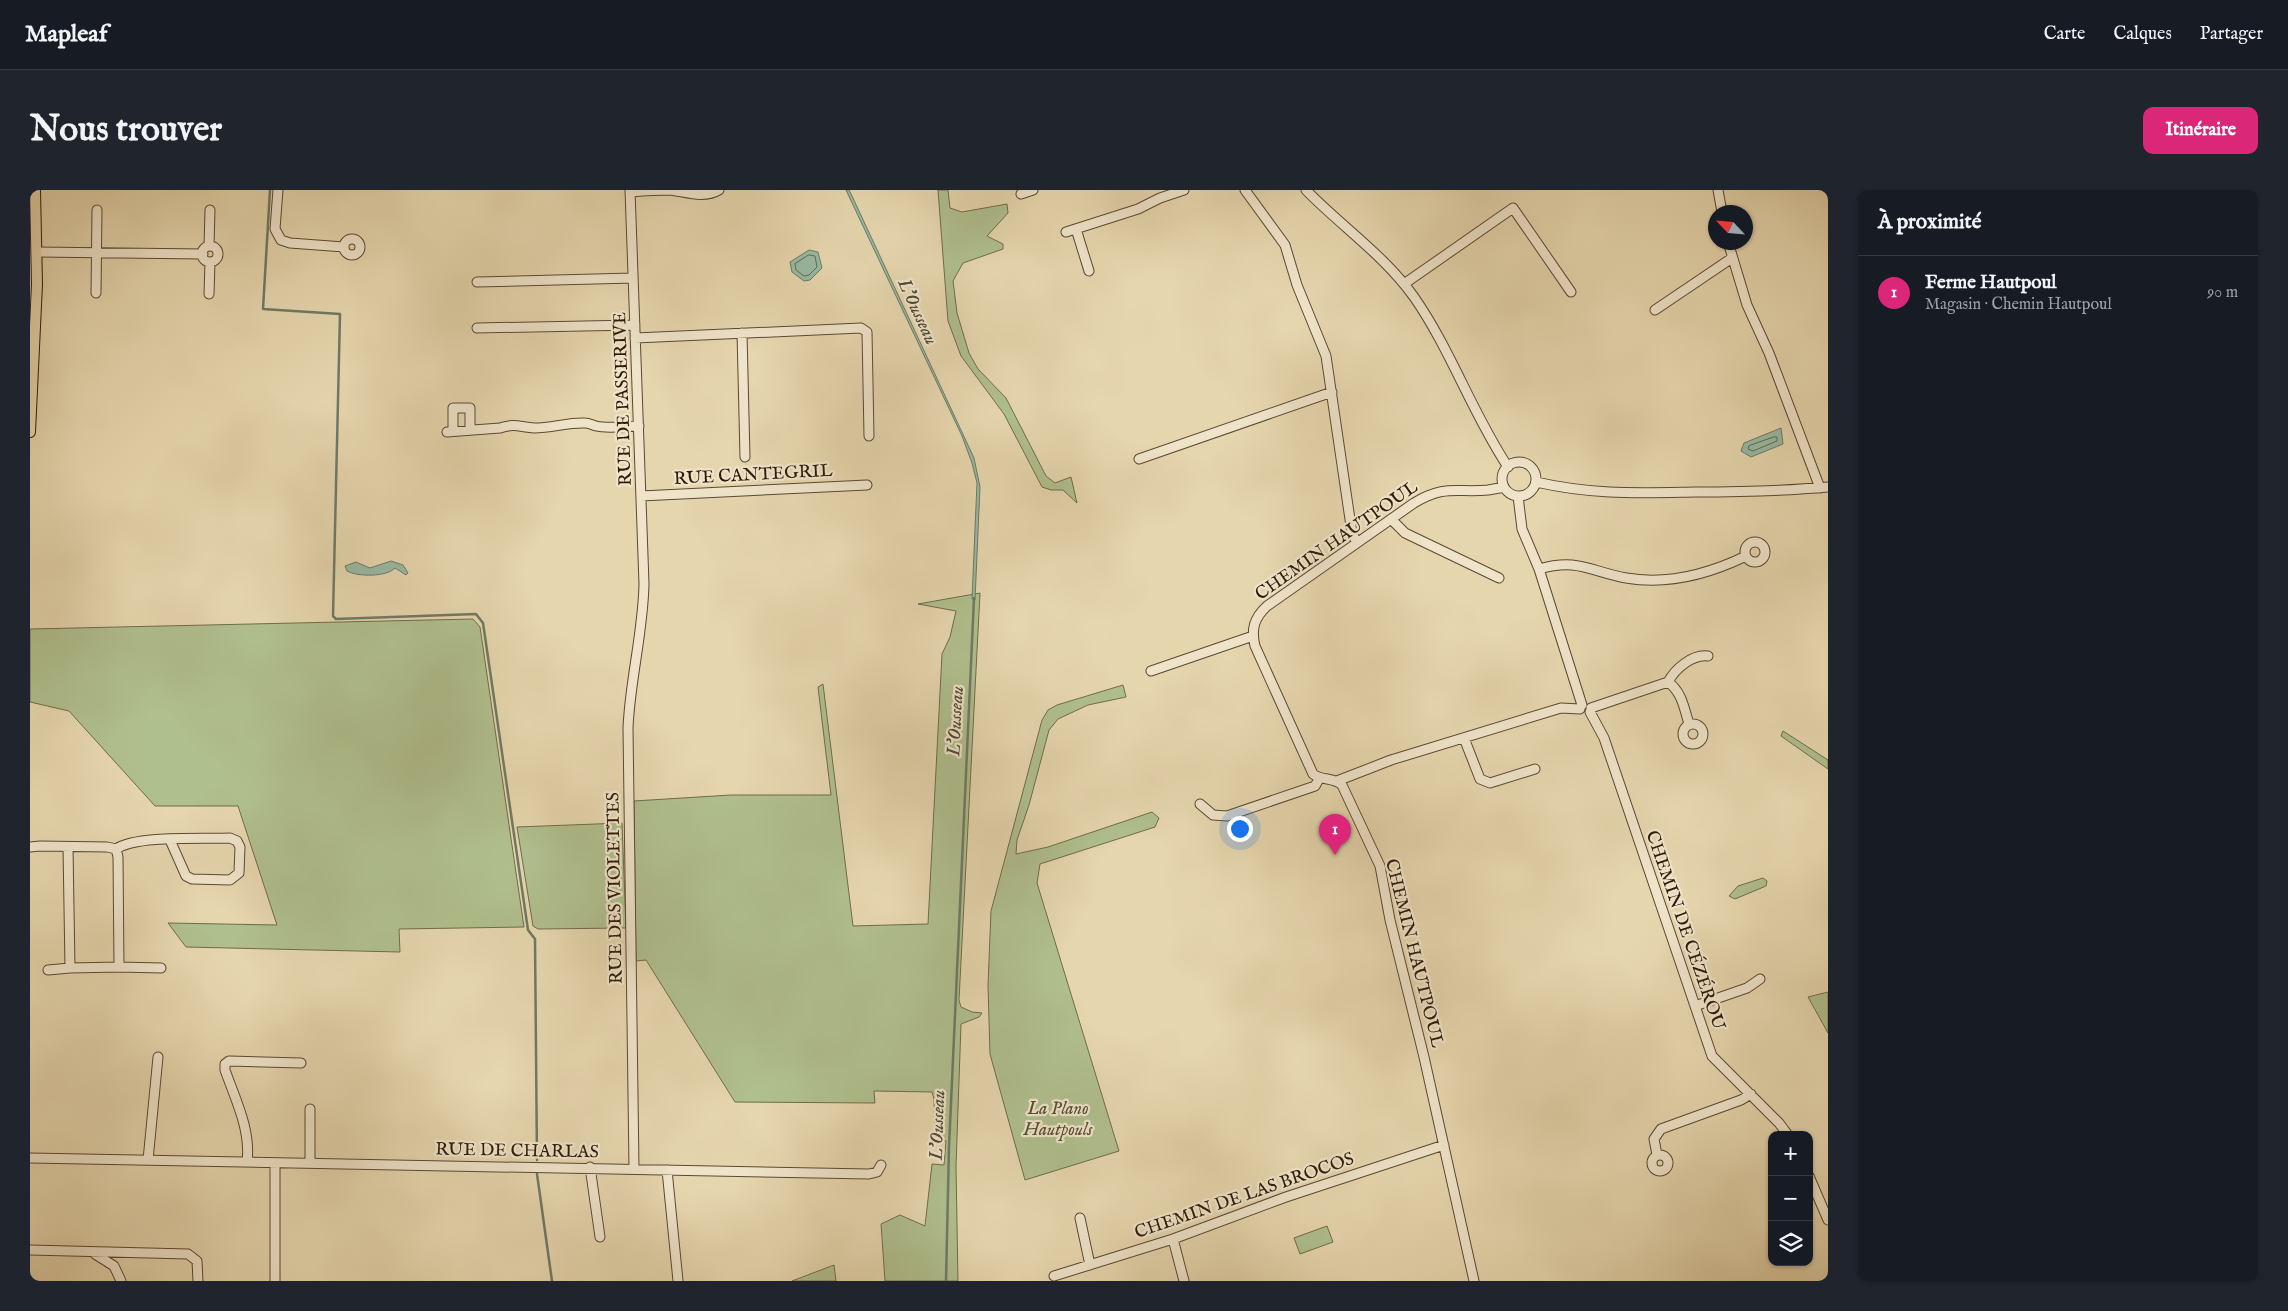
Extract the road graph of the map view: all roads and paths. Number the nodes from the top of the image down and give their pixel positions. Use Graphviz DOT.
graph roads {
  1 [pos="35,190"];
  2 [pos="278,190"];
  3 [pos="719,190"];
  4 [pos="1033,190"];
  5 [pos="1184,190"];
  6 [pos="1245,190"];
  7 [pos="1306,190"];
  8 [pos="1718,190"];
  9 [pos="630,191"];
  10 [pos="1021,194"];
  11 [pos="1721,205"];
  12 [pos="97,210"];
  13 [pos="210,210"];
  14 [pos="1076,229"];
  15 [pos="1066,232"];
  16 [pos="209,246"];
  17 [pos="344,246"];
  18 [pos="1730,250"];
  19 [pos="37,252"];
  20 [pos="97,252"];
  21 [pos="202,254"];
  22 [pos="1732,258"];
  23 [pos="210,262"];
  24 [pos="1089,271"];
  25 [pos="634,278"];
  26 [pos="476,282"];
  27 [pos="33,284"];
  28 [pos="1404,284"];
  29 [pos="1572,292"];
  30 [pos="96,293"];
  31 [pos="208,294"];
  32 [pos="1655,310"];
  33 [pos="635,325"];
  34 [pos="477,328"];
  35 [pos="742,333"];
  36 [pos="635,338"];
  37 [pos="1332,392"];
  38 [pos="639,426"];
  39 [pos="470,429"];
  40 [pos="30,432"];
  41 [pos="869,436"];
  42 [pos="745,457"];
  43 [pos="1140,459"];
  44 [pos="1508,466"];
  45 [pos="1536,482"];
  46 [pos="866,485"];
  47 [pos="1504,487"];
  48 [pos="1824,487"];
  49 [pos="641,496"];
  50 [pos="1518,496"];
  51 [pos="1391,519"];
  52 [pos="1357,543"];
  53 [pos="1746,556"];
  54 [pos="1539,569"];
  55 [pos="1499,578"];
  56 [pos="644,608"];
  57 [pos="1253,636"];
  58 [pos="1708,656"];
  59 [pos="1151,671"];
  60 [pos="1668,682"];
  61 [pos="1586,708"];
  62 [pos="1689,724"];
  63 [pos="1464,738"];
  64 [pos="1535,769"];
  65 [pos="1319,779"];
  66 [pos="1338,781"];
  67 [pos="1200,804"];
  68 [pos="170,840"];
  69 [pos="30,847"];
  70 [pos="68,847"];
  71 [pos="116,850"];
  72 [pos="119,967"];
  73 [pos="70,968"];
  74 [pos="161,968"];
  75 [pos="48,970"];
  76 [pos="1760,979"];
  77 [pos="1694,1006"];
  78 [pos="158,1057"];
  79 [pos="301,1063"];
  80 [pos="1751,1094"];
  81 [pos="310,1109"];
  82 [pos="1784,1131"];
  83 [pos="1444,1145"];
  84 [pos="1657,1155"];
  85 [pos="30,1158"];
  86 [pos="148,1160"];
  87 [pos="248,1162"];
  88 [pos="310,1162"];
  89 [pos="275,1163"];
  90 [pos="881,1165"];
  91 [pos="590,1167"];
  92 [pos="634,1168"];
  93 [pos="667,1170"];
  94 [pos="1813,1185"];
  95 [pos="1080,1218"];
  96 [pos="1828,1220"];
  97 [pos="600,1237"];
  98 [pos="1173,1239"];
  99 [pos="30,1250"];
  100 [pos="90,1252"];
  101 [pos="127,1252"];
  102 [pos="1090,1264"];
  103 [pos="114,1266"];
  104 [pos="1054,1276"];
  105 [pos="121,1281"];
  106 [pos="198,1281"];
  107 [pos="275,1281"];
  108 [pos="678,1281"];
  109 [pos="1184,1281"];
  110 [pos="1474,1281"];
  1 -- 19 [label="main road"];
  2 -- 17 [label="street"];
  3 -- 9 [label="street"];
  4 -- 10 [label="street"];
  5 -- 14 [label="street"];
  6 -- 37 [label="street"];
  7 -- 28 [label="street"];
  8 -- 11 [label="street"];
  9 -- 25 [label="street, RUE DE PASSERIVE"];
  12 -- 20 [label="street"];
  13 -- 16 [label="street"];
  14 -- 15 [label="street"];
  14 -- 24 [label="street"];
  16 -- 21 [label="street"];
  16 -- 23 [label="street"];
  18 -- 22 [label="street"];
  19 -- 20 [label="street"];
  19 -- 27 [label="main road"];
  20 -- 21 [label="street"];
  20 -- 30 [label="street"];
  21 -- 23 [label="street"];
  22 -- 32 [label="street"];
  22 -- 48 [label="street"];
  23 -- 31 [label="street"];
  25 -- 26 [label="street"];
  25 -- 33 [label="street, RUE DE PASSERIVE"];
  27 -- 40 [label="main road"];
  28 -- 29 [label="street"];
  28 -- 44 [label="street"];
  33 -- 34 [label="street"];
  33 -- 36 [label="street, RUE DE PASSERIVE"];
  35 -- 36 [label="street"];
  35 -- 41 [label="street"];
  35 -- 42 [label="street"];
  36 -- 38 [label="street, RUE DE PASSERIVE"];
  37 -- 43 [label="street"];
  37 -- 52 [label="street"];
  38 -- 39 [label="street"];
  38 -- 49 [label="street, RUE DE PASSERIVE"];
  39 -- 39 [label="street"];
  44 -- 45 [label="street"];
  44 -- 47 [label="street"];
  45 -- 48 [label="street"];
  45 -- 50 [label="street"];
  46 -- 49 [label="street, RUE CANTEGRIL"];
  47 -- 50 [label="street"];
  47 -- 51 [label="street, CHEMIN HAUTPOUL"];
  49 -- 56 [label="street, RUE DE PASSERIVE"];
  50 -- 54 [label="street, CHEMIN DE CÉZÉROU"];
  51 -- 52 [label="street, CHEMIN HAUTPOUL"];
  51 -- 55 [label="street"];
  52 -- 57 [label="street, CHEMIN HAUTPOUL"];
  53 -- 54 [label="street"];
  54 -- 61 [label="street, CHEMIN DE CÉZÉROU"];
  56 -- 92 [label="street, RUE DES VIOLETTES"];
  57 -- 59 [label="street"];
  57 -- 65 [label="street"];
  58 -- 60 [label="street"];
  60 -- 61 [label="street"];
  60 -- 62 [label="street"];
  61 -- 63 [label="street"];
  61 -- 77 [label="street, CHEMIN DE CÉZÉROU"];
  63 -- 64 [label="street"];
  63 -- 66 [label="street"];
  65 -- 66 [label="street"];
  65 -- 67 [label="street"];
  66 -- 83 [label="street, CHEMIN HAUTPOUL"];
  68 -- 68 [label="street"];
  68 -- 71 [label="street"];
  69 -- 70 [label="street"];
  70 -- 71 [label="street"];
  70 -- 73 [label="street"];
  71 -- 72 [label="street"];
  72 -- 73 [label="street"];
  72 -- 74 [label="street"];
  73 -- 75 [label="street"];
  76 -- 77 [label="street"];
  77 -- 80 [label="street, CHEMIN DE CÉZÉROU"];
  78 -- 86 [label="street"];
  79 -- 87 [label="street"];
  80 -- 82 [label="street, CHEMIN DE CÉZÉROU"];
  80 -- 84 [label="street"];
  81 -- 88 [label="street"];
  83 -- 98 [label="street, CHEMIN DE LAS BROCOS"];
  83 -- 110 [label="street, CHEMIN HAUTPOUL"];
  85 -- 86 [label="street, RUE DE CHARLAS"];
  86 -- 87 [label="street, RUE DE CHARLAS"];
  87 -- 89 [label="street, RUE DE CHARLAS"];
  88 -- 89 [label="street, RUE DE CHARLAS"];
  88 -- 91 [label="street, RUE DE CHARLAS"];
  89 -- 107 [label="street"];
  90 -- 93 [label="street, RUE DE CHARLAS"];
  91 -- 92 [label="street, RUE DE CHARLAS"];
  91 -- 97 [label="street"];
  92 -- 93 [label="street, RUE DE CHARLAS"];
  93 -- 108 [label="street"];
  94 -- 96 [label="street"];
  95 -- 102 [label="street"];
  98 -- 102 [label="street, CHEMIN DE LAS BROCOS"];
  98 -- 109 [label="street"];
  99 -- 100 [label="street"];
  100 -- 101 [label="street"];
  100 -- 103 [label="street"];
  101 -- 103 [label="street"];
  101 -- 106 [label="street"];
  102 -- 104 [label="street, CHEMIN DE LAS BROCOS"];
  103 -- 105 [label="street"];
}
